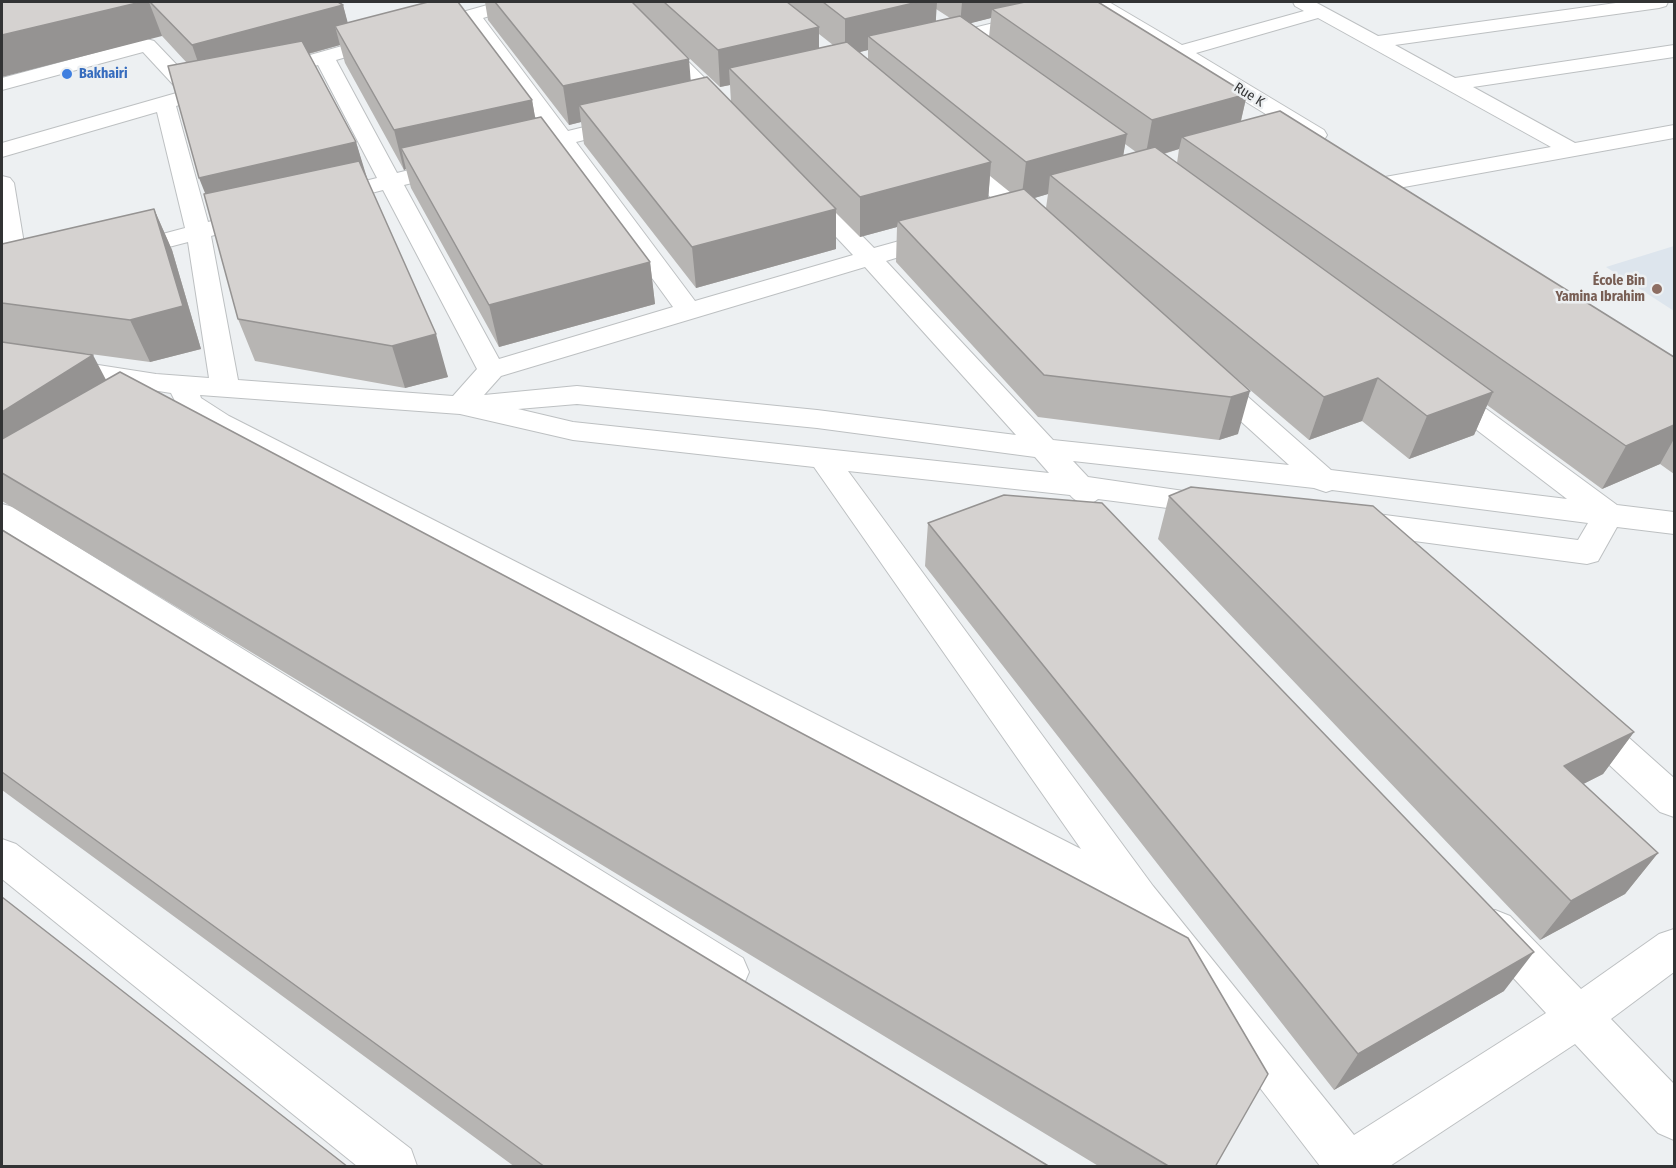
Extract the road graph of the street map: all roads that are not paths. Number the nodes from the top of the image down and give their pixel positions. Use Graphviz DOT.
graph roads {
  1 [pos="517,2"];
  2 [pos="618,2"];
  3 [pos="1302,2"];
  4 [pos="1659,2"];
  5 [pos="1092,5"];
  6 [pos="1608,5"];
  7 [pos="1320,12"];
  8 [pos="1058,14"];
  9 [pos="471,15"];
  10 [pos="934,19"];
  11 [pos="960,37"];
  12 [pos="1375,42"];
  13 [pos="914,48"];
  14 [pos="1674,51"];
  15 [pos="1179,52"];
  16 [pos="986,54"];
  17 [pos="324,57"];
  18 [pos="2,84"];
  19 [pos="1454,84"];
  20 [pos="194,94"];
  21 [pos="165,103"];
  22 [pos="649,117"];
  23 [pos="739,125"];
  24 [pos="1306,129"];
  25 [pos="1674,132"];
  26 [pos="934,137"];
  27 [pos="1272,138"];
  28 [pos="562,139"];
  29 [pos="1335,147"];
  30 [pos="2,150"];
  31 [pos="1572,150"];
  32 [pos="494,156"];
  33 [pos="471,162"];
  34 [pos="788,175"];
  35 [pos="390,181"];
  36 [pos="2,183"];
  37 [pos="1423,200"];
  38 [pos="311,202"];
  39 [pos="277,211"];
  40 [pos="958,231"];
  41 [pos="198,232"];
  42 [pos="1050,235"];
  43 [pos="107,256"];
  44 [pos="870,258"];
  45 [pos="19,279"];
  46 [pos="690,312"];
  47 [pos="2,358"];
  48 [pos="1199,369"];
  49 [pos="491,370"];
  50 [pos="1428,378"];
  51 [pos="169,384"];
  52 [pos="225,388"];
  53 [pos="127,402"];
  54 [pos="460,405"];
  55 [pos="1042,448"];
  56 [pos="824,459"];
  57 [pos="1322,479"];
  58 [pos="1078,486"];
  59 [pos="1243,508"];
  60 [pos="1608,514"];
  61 [pos="2,515"];
  62 [pos="1326,519"];
  63 [pos="1111,521"];
  64 [pos="1674,524"];
  65 [pos="1373,525"];
  66 [pos="1416,564"];
  67 [pos="1562,699"];
  68 [pos="1674,801"];
  69 [pos="2,856"];
  70 [pos="1139,899"];
  71 [pos="1471,904"];
  72 [pos="1674,948"];
  73 [pos="755,989"];
  74 [pos="1578,1017"];
  75 [pos="1674,1117"];
  76 [pos="1349,1166"];
  77 [pos="394,1167"];
  1 -- 9 [label="street"];
  2 -- 23 [label="street"];
  3 -- 7 [label="street"];
  4 -- 6 [label="street"];
  5 -- 15 [label="street, Rue K"];
  6 -- 12 [label="street"];
  7 -- 12 [label="street"];
  7 -- 15 [label="street"];
  8 -- 11 [label="street"];
  9 -- 17 [label="street"];
  9 -- 28 [label="street"];
  10 -- 11 [label="street"];
  11 -- 13 [label="street"];
  11 -- 16 [label="street"];
  12 -- 19 [label="street"];
  14 -- 19 [label="street"];
  15 -- 24 [label="street, Rue K"];
  17 -- 20 [label="street"];
  17 -- 35 [label="street"];
  18 -- 20 [label="street"];
  19 -- 31 [label="street"];
  20 -- 21 [label="street"];
  21 -- 30 [label="street"];
  21 -- 41 [label="street"];
  22 -- 28 [label="street"];
  24 -- 27 [label="street"];
  24 -- 29 [label="street, Rue K"];
  25 -- 31 [label="street"];
  26 -- 42 [label="street"];
  28 -- 32 [label="street"];
  28 -- 46 [label="street"];
  31 -- 37 [label="street"];
  33 -- 35 [label="street"];
  34 -- 44 [label="street"];
  35 -- 38 [label="street"];
  35 -- 49 [label="street"];
  36 -- 45 [label="street"];
  39 -- 41 [label="street"];
  40 -- 44 [label="street"];
  41 -- 43 [label="street"];
  41 -- 52 [label="street"];
  44 -- 46 [label="street"];
  44 -- 55 [label="street"];
  46 -- 49 [label="street"];
  47 -- 51 [label="street"];
  48 -- 57 [label="street"];
  49 -- 54 [label="street"];
  50 -- 60 [label="street"];
  51 -- 52 [label="street"];
  51 -- 53 [label="street"];
  51 -- 70 [label="street"];
  52 -- 54 [label="street"];
  54 -- 55 [label="street"];
  54 -- 56 [label="street"];
  55 -- 57 [label="street"];
  55 -- 58 [label="street"];
  56 -- 58 [label="street"];
  56 -- 70 [label="street"];
  57 -- 60 [label="street"];
  57 -- 65 [label="street"];
  58 -- 59 [label="street"];
  58 -- 63 [label="street"];
  60 -- 64 [label="street"];
  60 -- 65 [label="street"];
  61 -- 73 [label="street"];
  62 -- 65 [label="street"];
  65 -- 66 [label="street"];
  67 -- 68 [label="street"];
  69 -- 77 [label="street"];
  70 -- 76 [label="street"];
  71 -- 74 [label="street"];
  72 -- 74 [label="street"];
  74 -- 75 [label="street"];
  74 -- 76 [label="street"];
}
